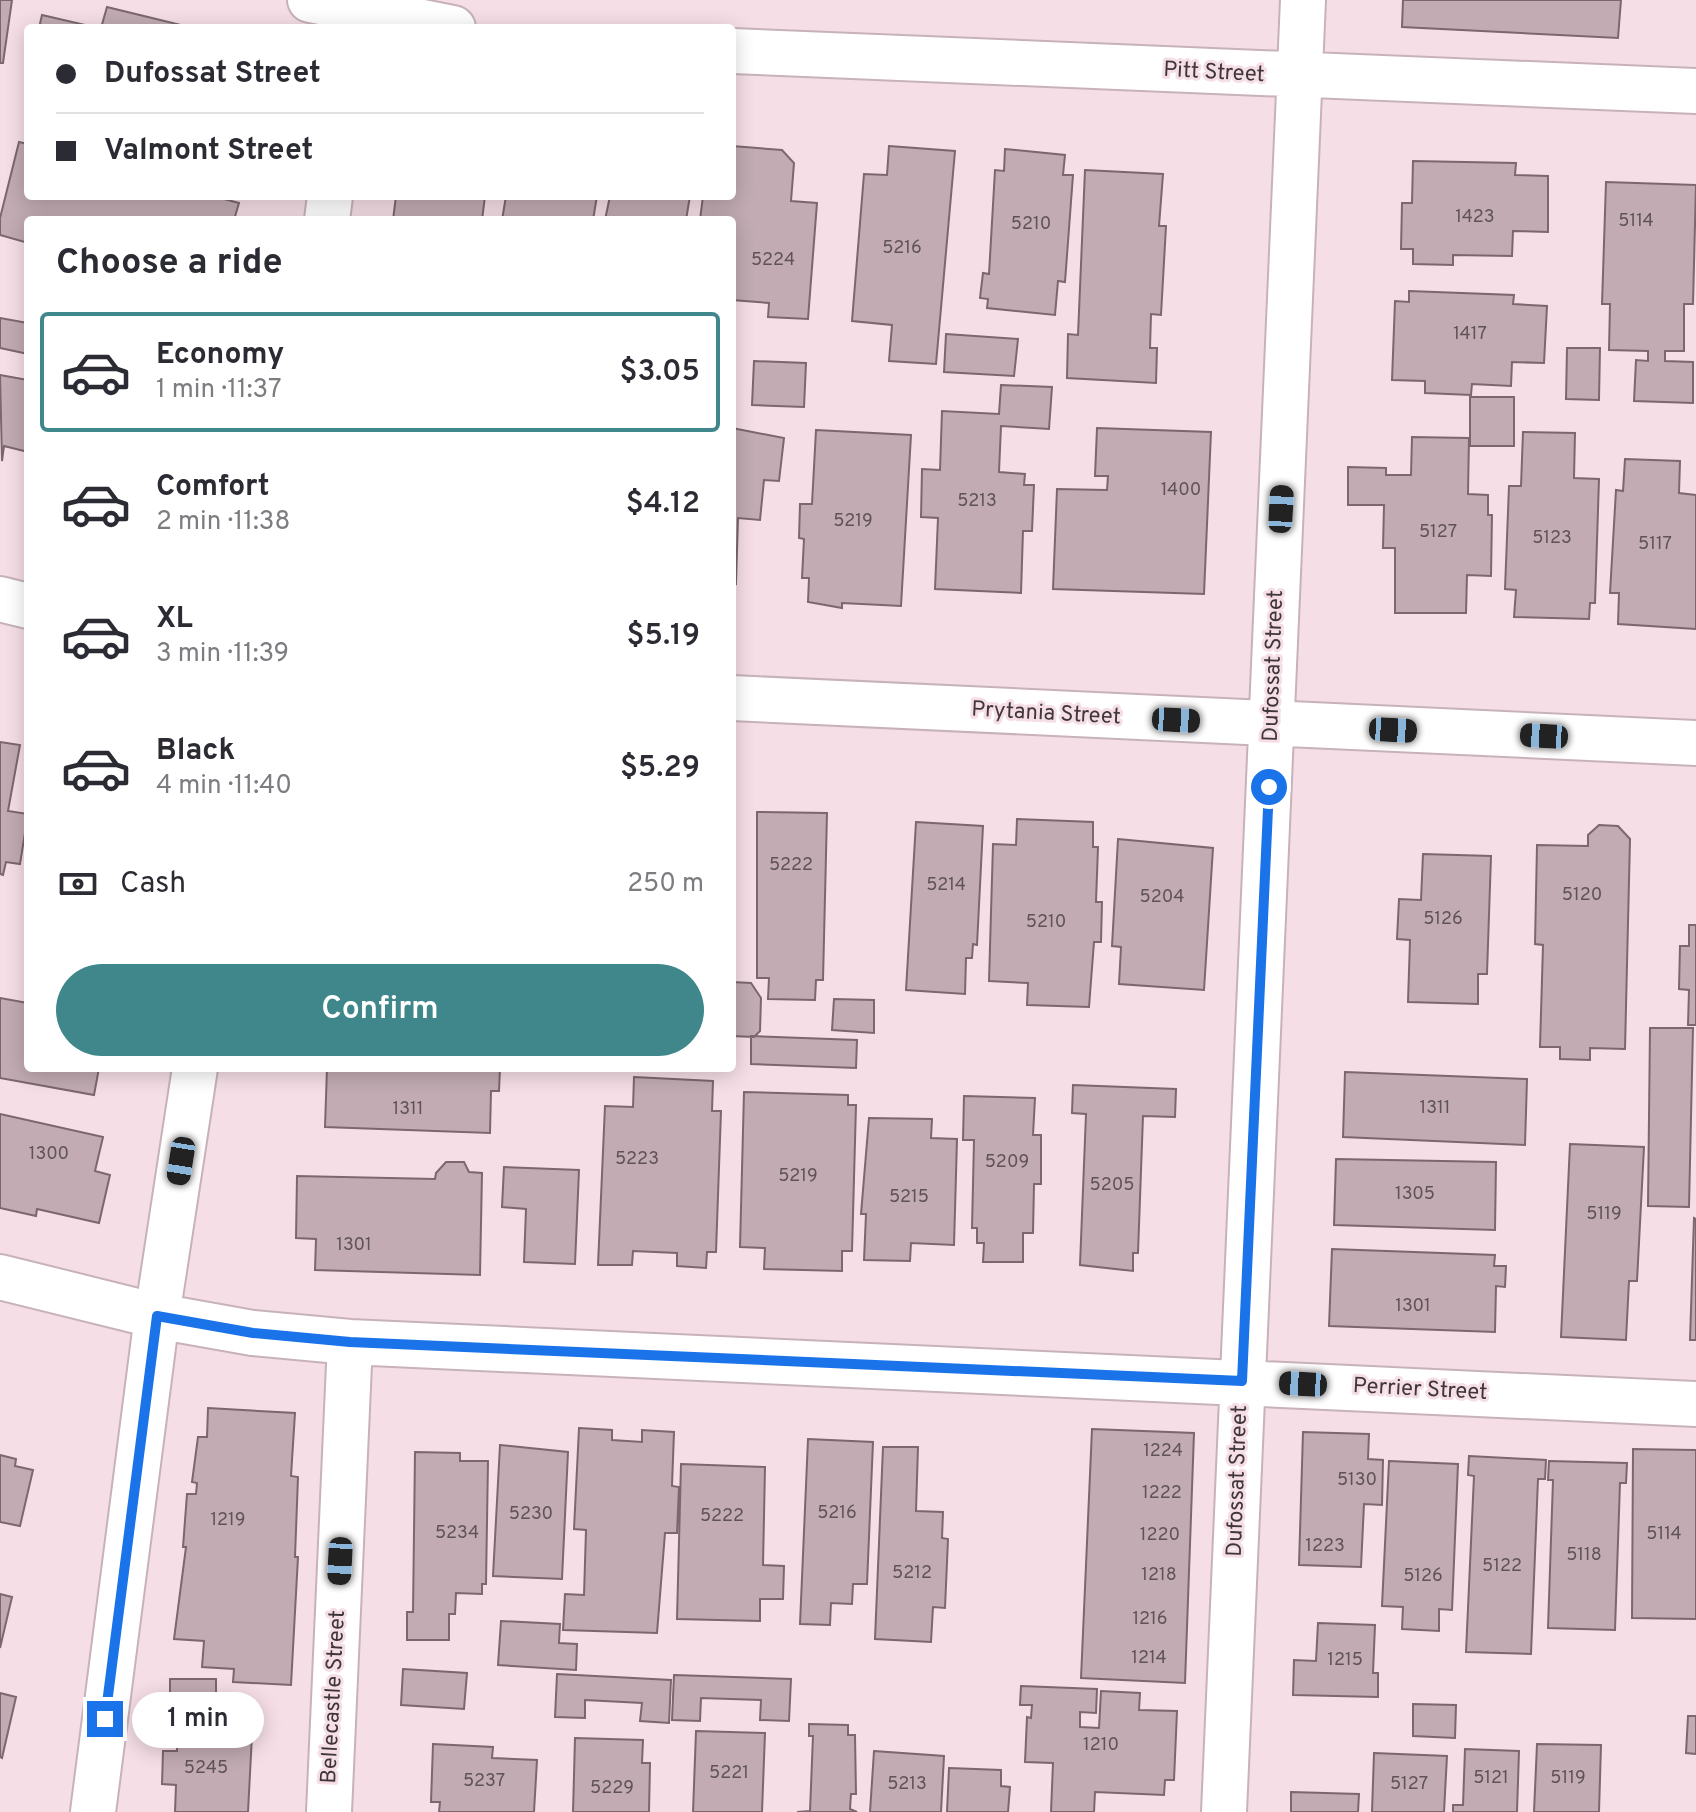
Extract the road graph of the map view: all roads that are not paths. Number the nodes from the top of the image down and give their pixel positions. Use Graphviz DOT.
graph roads {
  1 [pos="310,0"];
  2 [pos="1303,0"];
  3 [pos="360,13"];
  4 [pos="428,24"];
  5 [pos="736,51"];
  6 [pos="1299,76"];
  7 [pos="1696,91"];
  8 [pos="0,599"];
  9 [pos="24,605"];
  10 [pos="736,698"];
  11 [pos="1272,725"];
  12 [pos="1696,743"];
  13 [pos="194,1072"];
  14 [pos="0,1277"];
  15 [pos="157,1316"];
  16 [pos="350,1342"];
  17 [pos="1242,1381"];
  18 [pos="1696,1404"];
  19 [pos="93,1812"];
  20 [pos="329,1812"];
  21 [pos="1224,1812"];
  1 -- 3 [label="street"];
  2 -- 6 [label="street, Dufossat Street"];
  3 -- 4 [label="street"];
  5 -- 6 [label="street, Pitt Street"];
  6 -- 7 [label="street, Pitt Street"];
  6 -- 11 [label="street, Dufossat Street"];
  8 -- 9 [label="street"];
  10 -- 11 [label="street, Prytania Street"];
  11 -- 12 [label="street, Prytania Street"];
  11 -- 17 [label="street, Dufossat Street"];
  13 -- 15 [label="street"];
  14 -- 15 [label="street, Perrier Street"];
  15 -- 16 [label="street, Perrier Street"];
  15 -- 19 [label="street"];
  16 -- 17 [label="street, Perrier Street"];
  16 -- 20 [label="street, Bellecastle Street"];
  17 -- 18 [label="street, Perrier Street"];
  17 -- 21 [label="street, Dufossat Street"];
}
